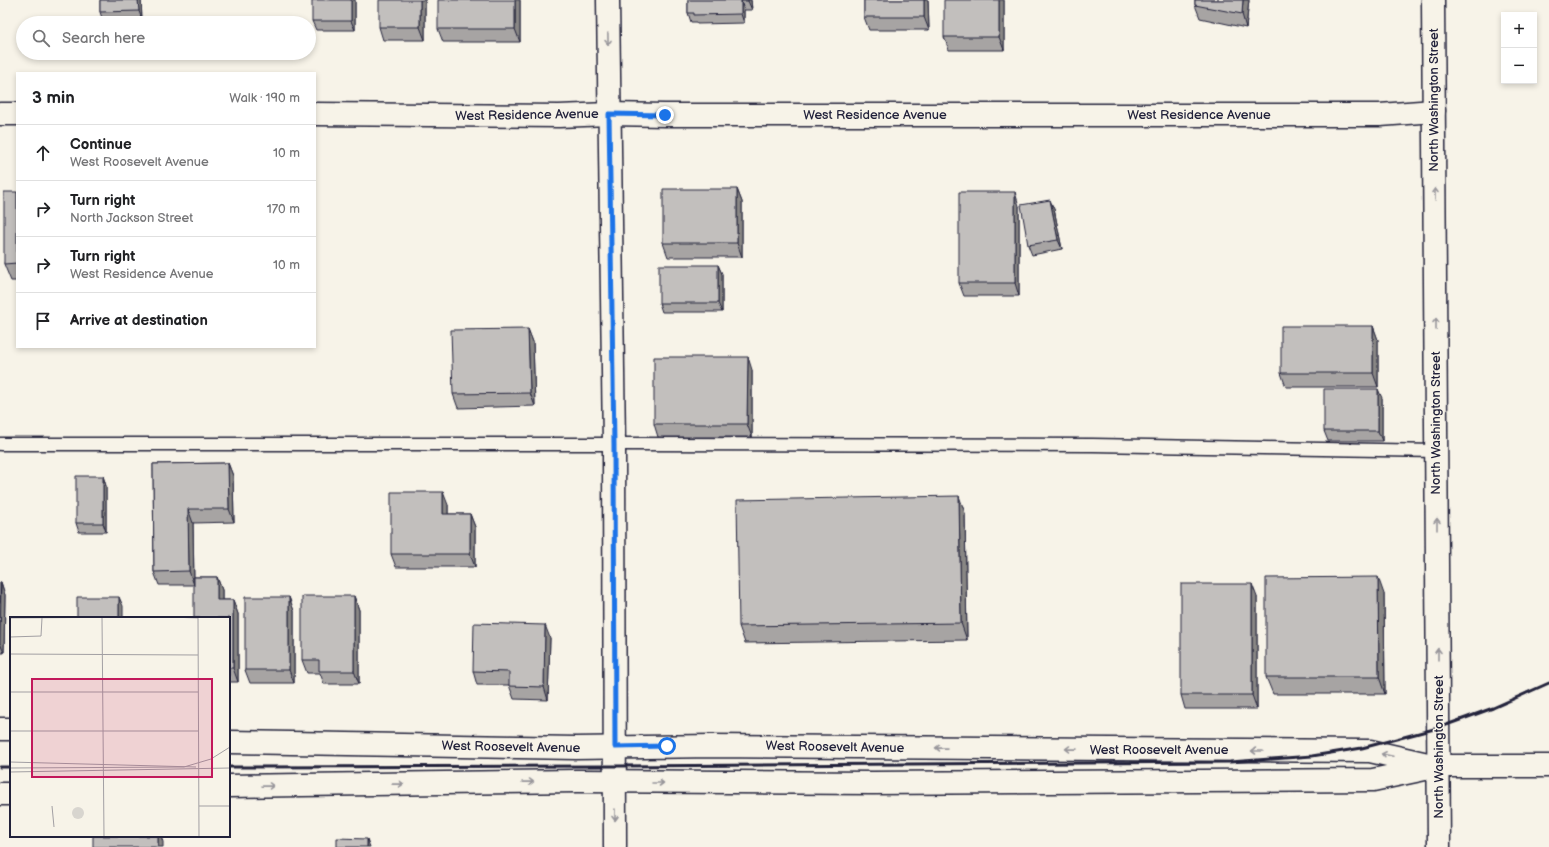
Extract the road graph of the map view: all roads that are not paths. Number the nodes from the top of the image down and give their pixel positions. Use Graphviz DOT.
graph roads {
  1 [pos="608,0"];
  2 [pos="1433,0"];
  3 [pos="1434,111"];
  4 [pos="0,114"];
  5 [pos="16,114"];
  6 [pos="316,114"];
  7 [pos="609,114"];
  8 [pos="0,444"];
  9 [pos="614,444"];
  10 [pos="1437,451"];
  11 [pos="0,729"];
  12 [pos="10,730"];
  13 [pos="230,742"];
  14 [pos="615,747"];
  15 [pos="1439,766"];
  16 [pos="1549,766"];
  17 [pos="615,783"];
  18 [pos="230,786"];
  19 [pos="615,847"];
  20 [pos="1439,847"];
  1 -- 7 [label="street, one-way"];
  2 -- 3 [label="street, North Washington Street"];
  3 -- 7 [label="street, West Residence Avenue"];
  10 -- 3 [label="street, North Washington Street, one-way"];
  4 -- 5 [label="street"];
  6 -- 7 [label="street, West Residence Avenue"];
  7 -- 9 [label="street"];
  8 -- 9 [label="lane"];
  9 -- 10 [label="lane"];
  9 -- 14 [label="street"];
  15 -- 10 [label="street, North Washington Street, one-way"];
  11 -- 12 [label="street"];
  13 -- 14 [label="street, West Roosevelt Avenue"];
  15 -- 14 [label="street, West Roosevelt Avenue, one-way"];
  14 -- 17 [label="street"];
  15 -- 16 [label="street, West Roosevelt Avenue"];
  17 -- 15 [label="street, West Roosevelt Avenue, one-way"];
  15 -- 20 [label="street, North Washington Street"];
  18 -- 17 [label="street, West Roosevelt Avenue, one-way"];
  17 -- 19 [label="street, one-way"];
}
